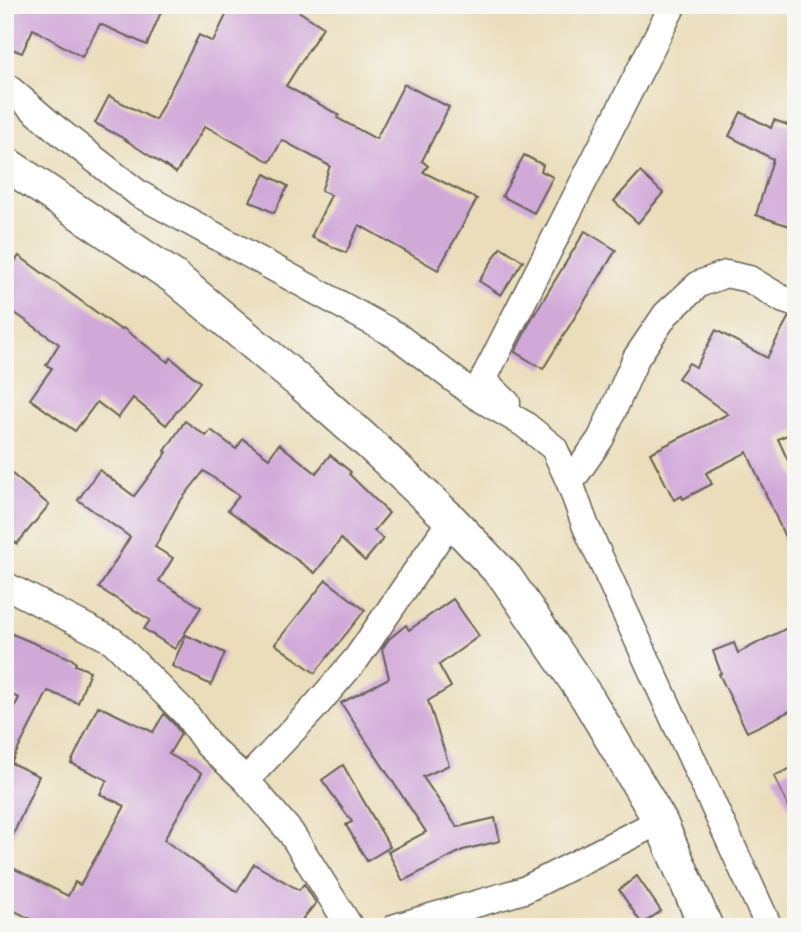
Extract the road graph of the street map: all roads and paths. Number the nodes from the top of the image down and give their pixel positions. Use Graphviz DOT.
graph roads {
  1 [pos="673,5"];
  2 [pos="5,85"];
  3 [pos="5,163"];
  4 [pos="796,304"];
  5 [pos="554,448"];
  6 [pos="570,483"];
  7 [pos="451,520"];
  8 [pos="5,585"];
  9 [pos="246,780"];
  10 [pos="660,821"];
  11 [pos="350,927"];
  12 [pos="396,927"];
  13 [pos="706,927"];
  14 [pos="769,927"];
  1 -- 5 [label="street"];
  2 -- 5 [label="street"];
  3 -- 7 [label="main road"];
  4 -- 6 [label="street"];
  5 -- 6 [label="street"];
  6 -- 14 [label="street"];
  7 -- 9 [label="street"];
  7 -- 10 [label="main road"];
  8 -- 9 [label="street"];
  9 -- 11 [label="street"];
  10 -- 12 [label="street"];
  10 -- 13 [label="main road"];
}
